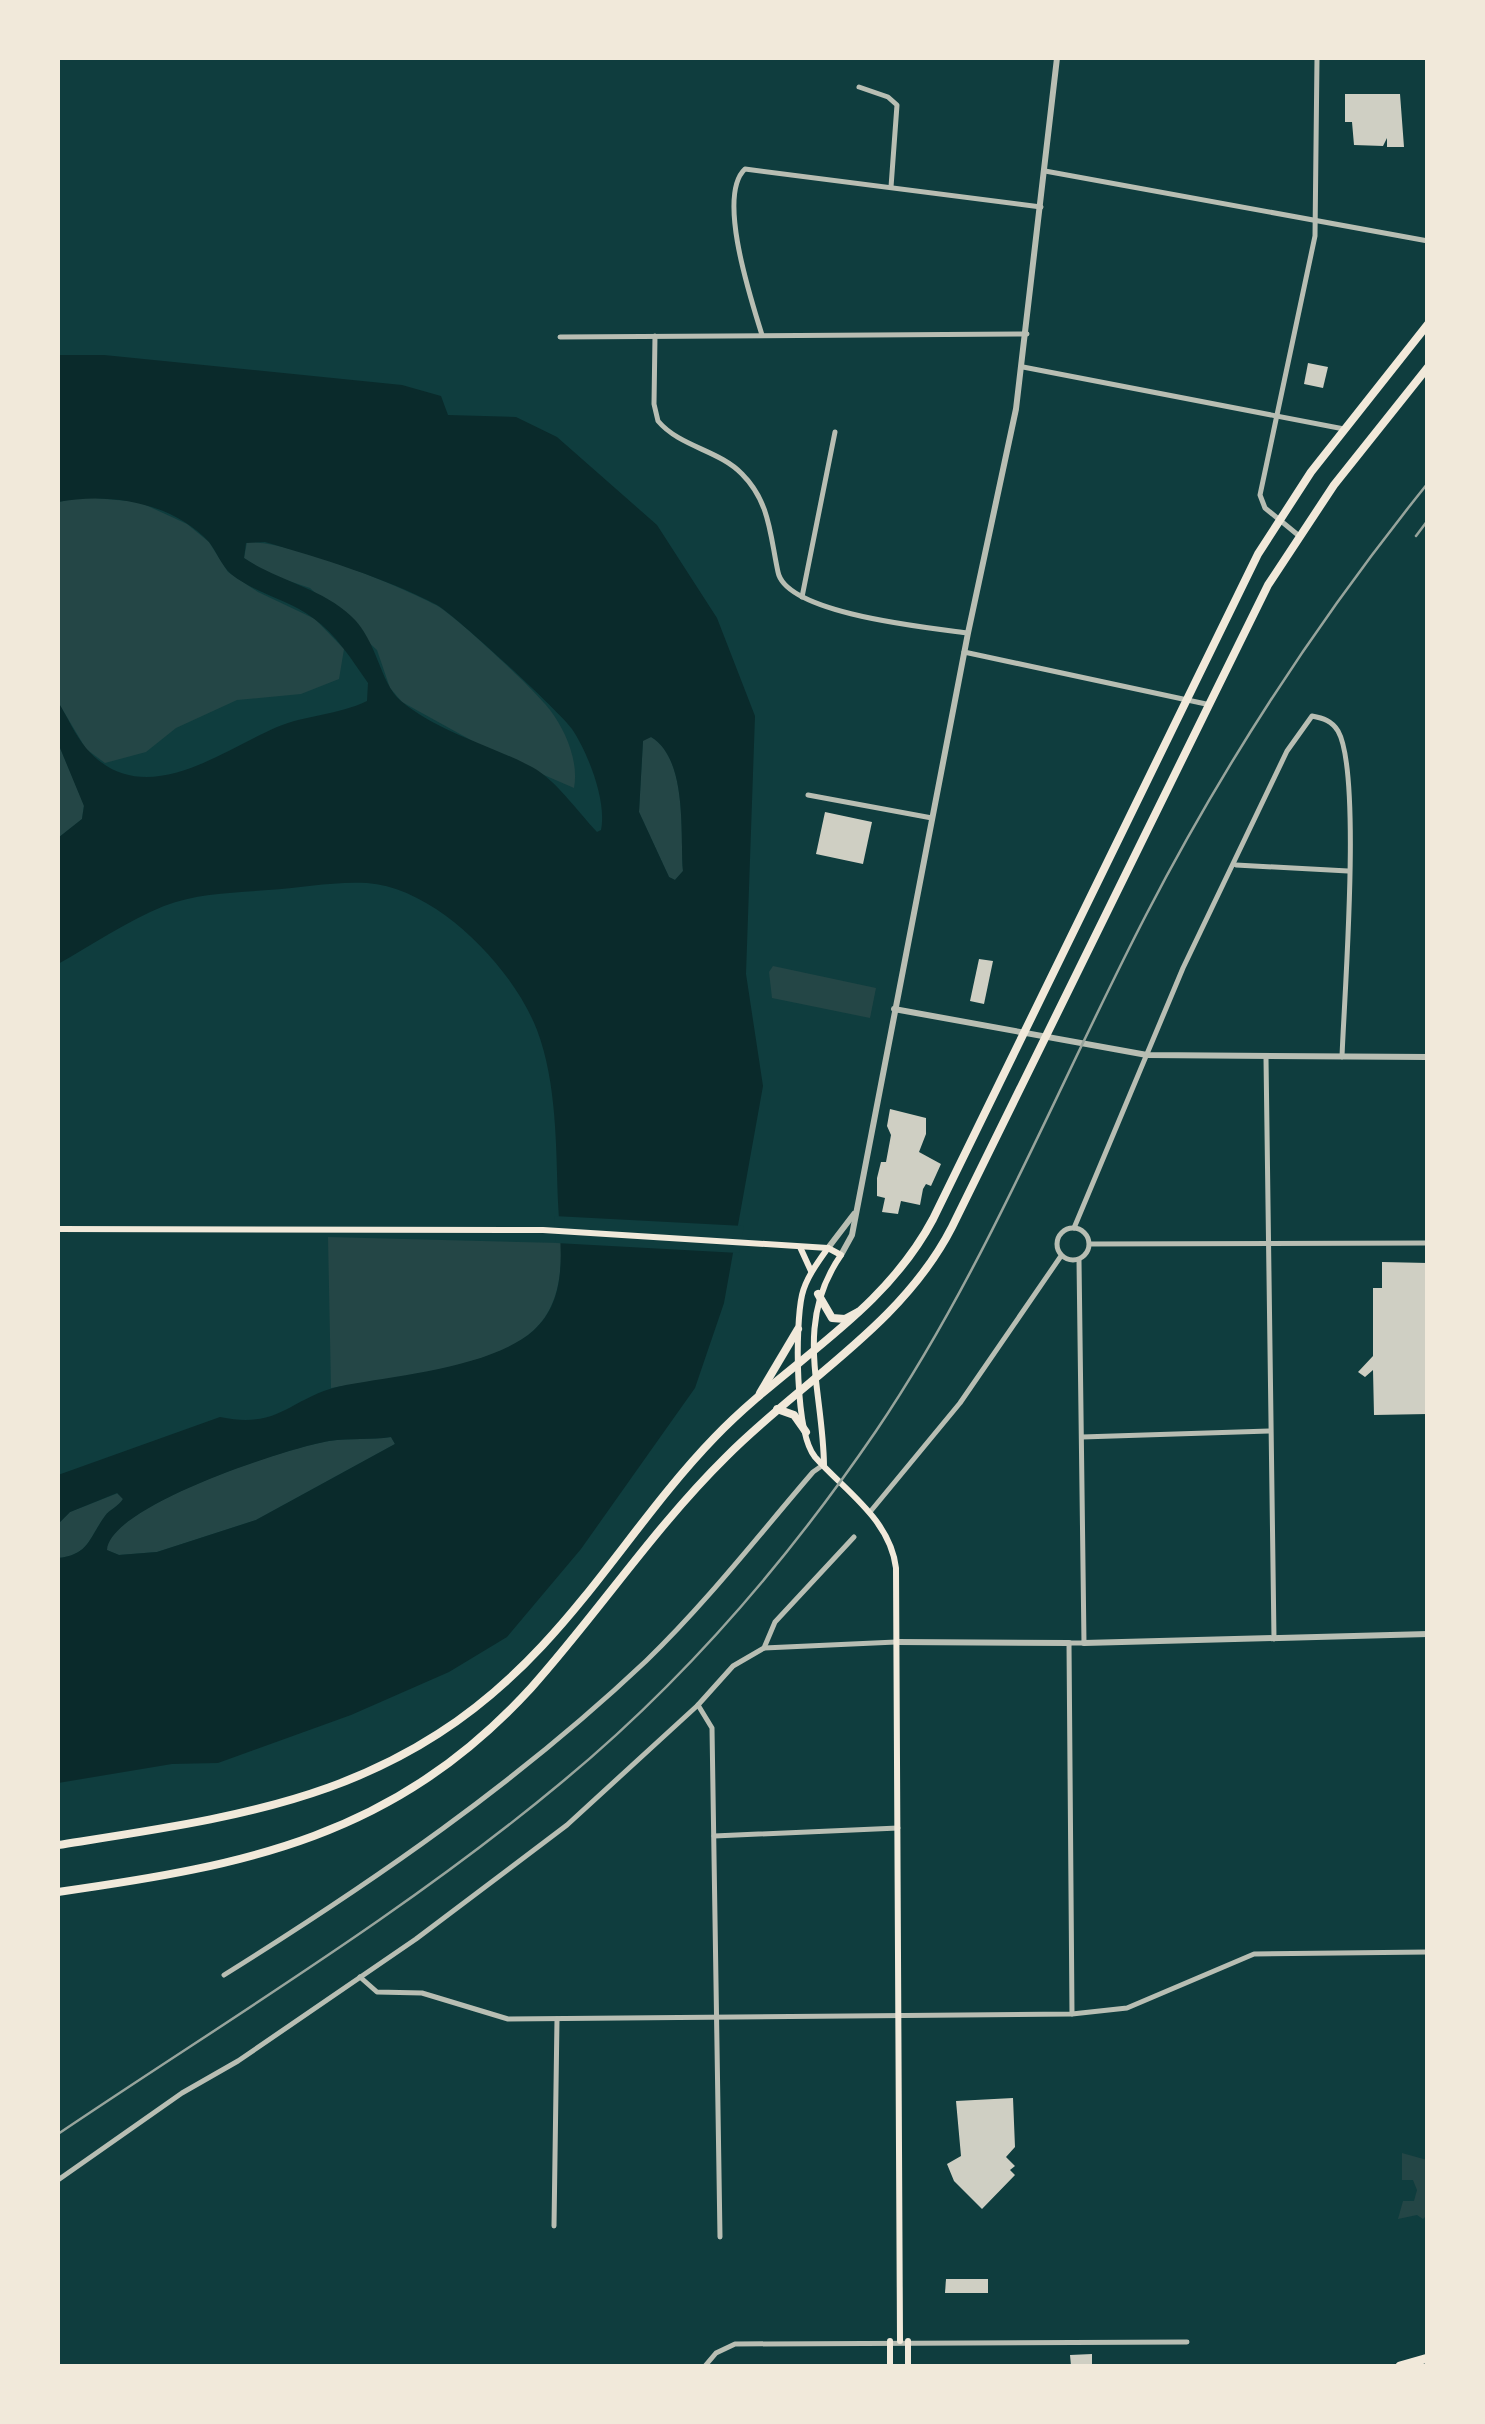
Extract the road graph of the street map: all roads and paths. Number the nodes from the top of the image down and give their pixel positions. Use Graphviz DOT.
graph roads {
  1 [pos="1057,58"];
  2 [pos="1317,58"];
  3 [pos="859,86"];
  4 [pos="1045,171"];
  5 [pos="891,187"];
  6 [pos="1041,206"];
  7 [pos="1317,221"];
  8 [pos="1428,240"];
  9 [pos="1428,324"];
  10 [pos="1028,334"];
  11 [pos="762,335"];
  12 [pos="655,336"];
  13 [pos="560,337"];
  14 [pos="1023,367"];
  15 [pos="1428,367"];
  16 [pos="1274,415"];
  17 [pos="1344,429"];
  18 [pos="835,432"];
  19 [pos="1279,519"];
  20 [pos="1298,536"];
  21 [pos="802,597"];
  22 [pos="968,634"];
  23 [pos="964,652"];
  24 [pos="1186,697"];
  25 [pos="1206,704"];
  26 [pos="808,794"];
  27 [pos="932,818"];
  28 [pos="1236,864"];
  29 [pos="1348,871"];
  30 [pos="894,1010"];
  31 [pos="1024,1032"];
  32 [pos="1046,1036"];
  33 [pos="1147,1055"];
  34 [pos="1428,1057"];
  35 [pos="1266,1058"];
  36 [pos="1342,1058"];
  37 [pos="855,1213"];
  38 [pos="1074,1228"];
  39 [pos="58,1229"];
  40 [pos="1090,1244"];
  41 [pos="1428,1244"];
  42 [pos="1269,1245"];
  43 [pos="799,1246"];
  44 [pos="828,1248"];
  45 [pos="840,1255"];
  46 [pos="1061,1256"];
  47 [pos="1079,1260"];
  48 [pos="811,1274"];
  49 [pos="818,1294"];
  50 [pos="866,1308"];
  51 [pos="798,1329"];
  52 [pos="813,1354"];
  53 [pos="799,1364"];
  54 [pos="815,1375"];
  55 [pos="801,1388"];
  56 [pos="758,1396"];
  57 [pos="776,1409"];
  58 [pos="1270,1431"];
  59 [pos="806,1432"];
  60 [pos="1082,1437"];
  61 [pos="824,1464"];
  62 [pos="870,1512"];
  63 [pos="854,1537"];
  64 [pos="1428,1634"];
  65 [pos="1274,1639"];
  66 [pos="897,1642"];
  67 [pos="1069,1643"];
  68 [pos="1084,1643"];
  69 [pos="764,1648"];
  70 [pos="698,1704"];
  71 [pos="898,1828"];
  72 [pos="714,1836"];
  73 [pos="58,1845"];
  74 [pos="58,1892"];
  75 [pos="1428,1952"];
  76 [pos="224,1975"];
  77 [pos="360,1977"];
  78 [pos="901,2012"];
  79 [pos="1072,2014"];
  80 [pos="714,2016"];
  81 [pos="557,2019"];
  82 [pos="58,2180"];
  83 [pos="554,2226"];
  84 [pos="720,2236"];
  85 [pos="890,2341"];
  86 [pos="904,2341"];
  87 [pos="1186,2342"];
  88 [pos="1428,2358"];
  89 [pos="705,2366"];
  90 [pos="890,2366"];
  91 [pos="908,2366"];
  92 [pos="1400,2366"];
  1 -- 4 [label="street"];
  2 -- 7 [label="street"];
  3 -- 5 [label="street"];
  4 -- 6 [label="street"];
  4 -- 7 [label="street"];
  5 -- 6 [label="street"];
  5 -- 11 [label="street"];
  6 -- 10 [label="street"];
  7 -- 8 [label="street"];
  7 -- 16 [label="street"];
  9 -- 17 [label="highway"];
  10 -- 11 [label="street"];
  10 -- 14 [label="street"];
  11 -- 12 [label="street"];
  12 -- 13 [label="street"];
  12 -- 21 [label="street"];
  14 -- 16 [label="street"];
  14 -- 22 [label="street"];
  15 -- 20 [label="highway"];
  16 -- 17 [label="street"];
  16 -- 19 [label="street"];
  17 -- 19 [label="highway"];
  18 -- 21 [label="street"];
  19 -- 20 [label="street"];
  19 -- 24 [label="highway"];
  20 -- 25 [label="highway"];
  21 -- 22 [label="street"];
  22 -- 23 [label="street"];
  23 -- 24 [label="street"];
  23 -- 27 [label="street"];
  24 -- 25 [label="street"];
  24 -- 31 [label="highway"];
  25 -- 32 [label="highway"];
  26 -- 27 [label="street"];
  27 -- 30 [label="street"];
  28 -- 29 [label="street"];
  28 -- 29 [label="street"];
  28 -- 33 [label="street"];
  29 -- 36 [label="street"];
  30 -- 31 [label="street"];
  30 -- 37 [label="street"];
  31 -- 32 [label="street"];
  31 -- 50 [label="highway"];
  32 -- 33 [label="street"];
  32 -- 54 [label="highway"];
  33 -- 35 [label="street"];
  33 -- 38 [label="street"];
  34 -- 36 [label="street"];
  35 -- 36 [label="street"];
  35 -- 42 [label="street"];
  37 -- 44 [label="street"];
  37 -- 45 [label="street"];
  38 -- 40 [label="street"];
  38 -- 46 [label="street"];
  39 -- 43 [label="main road"];
  40 -- 42 [label="street"];
  40 -- 47 [label="street"];
  41 -- 42 [label="street"];
  42 -- 58 [label="street"];
  43 -- 44 [label="main road"];
  43 -- 48 [label="main road"];
  44 -- 45 [label="main road"];
  44 -- 48 [label="main road"];
  45 -- 49 [label="main road"];
  46 -- 47 [label="street"];
  46 -- 62 [label="street"];
  47 -- 60 [label="street"];
  48 -- 51 [label="main road"];
  49 -- 50 [label="highway"];
  49 -- 52 [label="main road"];
  50 -- 52 [label="highway"];
  51 -- 53 [label="main road"];
  51 -- 56 [label="highway"];
  52 -- 53 [label="highway"];
  52 -- 54 [label="main road"];
  53 -- 55 [label="main road"];
  53 -- 56 [label="highway"];
  54 -- 55 [label="highway"];
  54 -- 61 [label="main road"];
  55 -- 57 [label="highway"];
  55 -- 59 [label="main road"];
  56 -- 73 [label="highway"];
  57 -- 59 [label="highway"];
  57 -- 74 [label="highway"];
  58 -- 60 [label="street"];
  58 -- 65 [label="street"];
  59 -- 61 [label="main road"];
  60 -- 68 [label="street"];
  61 -- 62 [label="main road"];
  61 -- 76 [label="street"];
  62 -- 66 [label="main road"];
  63 -- 69 [label="street"];
  64 -- 65 [label="street"];
  65 -- 68 [label="street"];
  66 -- 67 [label="street"];
  66 -- 69 [label="street"];
  66 -- 71 [label="main road"];
  67 -- 68 [label="street"];
  67 -- 79 [label="street"];
  69 -- 70 [label="street"];
  70 -- 72 [label="street"];
  70 -- 77 [label="street"];
  71 -- 72 [label="street"];
  71 -- 78 [label="main road"];
  72 -- 80 [label="street"];
  75 -- 79 [label="street"];
  77 -- 81 [label="street"];
  77 -- 82 [label="street"];
  78 -- 79 [label="street"];
  78 -- 80 [label="street"];
  78 -- 86 [label="main road"];
  80 -- 81 [label="street"];
  80 -- 84 [label="street"];
  81 -- 83 [label="street"];
  85 -- 86 [label="street"];
  85 -- 89 [label="street"];
  85 -- 90 [label="main road"];
  86 -- 87 [label="street"];
  86 -- 91 [label="main road"];
  88 -- 92 [label="highway"];
}
